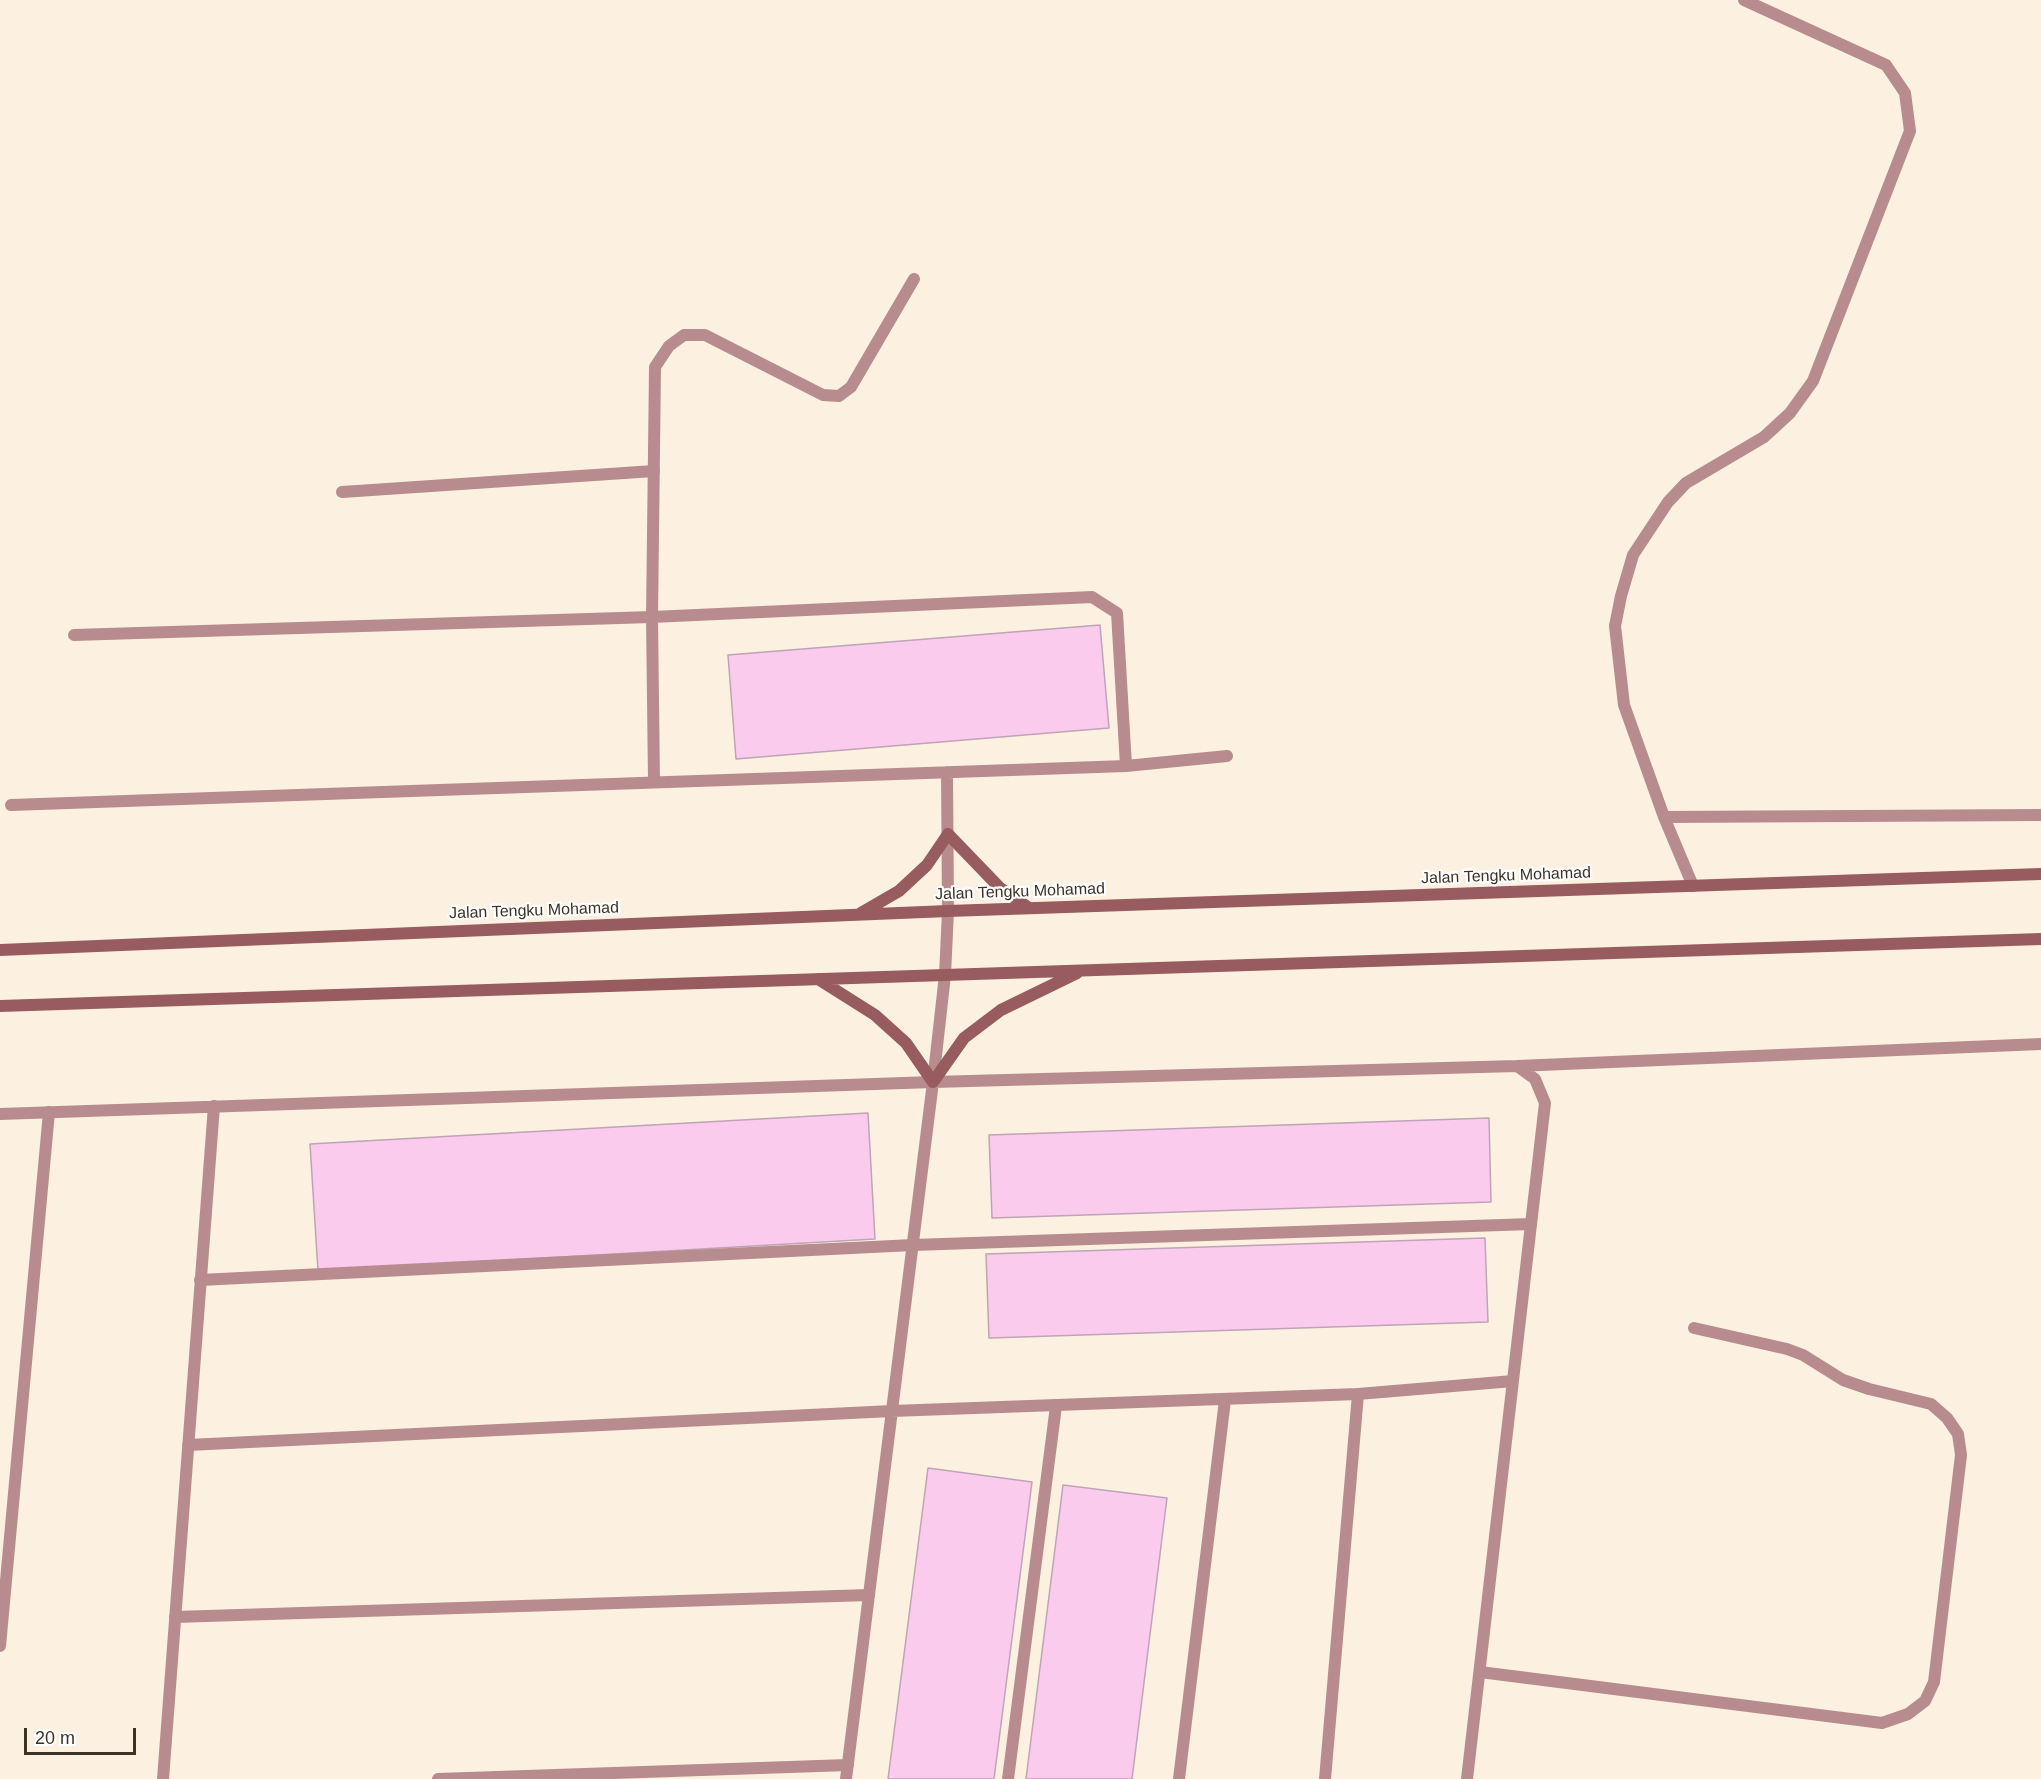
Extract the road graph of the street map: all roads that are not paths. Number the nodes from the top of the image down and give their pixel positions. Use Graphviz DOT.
graph roads {
  1 [pos="1744,0"];
  2 [pos="914,279"];
  3 [pos="654,471"];
  4 [pos="342,492"];
  5 [pos="652,617"];
  6 [pos="74,635"];
  7 [pos="1227,756"];
  8 [pos="1126,766"];
  9 [pos="947,772"];
  10 [pos="654,782"];
  11 [pos="11,805"];
  12 [pos="2041,814"];
  13 [pos="1664,817"];
  14 [pos="948,834"];
  15 [pos="2041,874"];
  16 [pos="1693,886"];
  17 [pos="1029,908"];
  18 [pos="948,911"];
  19 [pos="858,915"];
  20 [pos="2041,939"];
  21 [pos="0,950"];
  22 [pos="1084,970"];
  23 [pos="945,975"];
  24 [pos="818,979"];
  25 [pos="0,1006"];
  26 [pos="2041,1044"];
  27 [pos="1517,1066"];
  28 [pos="933,1082"];
  29 [pos="214,1107"];
  30 [pos="48,1112"];
  31 [pos="0,1114"];
  32 [pos="1531,1224"];
  33 [pos="913,1245"];
  34 [pos="200,1280"];
  35 [pos="1694,1328"];
  36 [pos="1513,1381"];
  37 [pos="1358,1394"];
  38 [pos="1225,1400"];
  39 [pos="1056,1406"];
  40 [pos="892,1412"];
  41 [pos="188,1445"];
  42 [pos="868,1595"];
  43 [pos="175,1617"];
  44 [pos="0,1646"];
  45 [pos="1480,1672"];
  46 [pos="848,1765"];
  47 [pos="163,1779"];
  48 [pos="438,1779"];
  49 [pos="846,1779"];
  50 [pos="1008,1779"];
  51 [pos="1179,1779"];
  52 [pos="1325,1779"];
  53 [pos="1467,1779"];
  1 -- 13 [label="street"];
  2 -- 3 [label="street"];
  3 -- 4 [label="street"];
  3 -- 5 [label="street"];
  5 -- 6 [label="street"];
  5 -- 8 [label="street"];
  5 -- 10 [label="street"];
  7 -- 8 [label="street"];
  8 -- 9 [label="street"];
  9 -- 10 [label="street"];
  9 -- 14 [label="street"];
  10 -- 11 [label="street"];
  12 -- 13 [label="street"];
  13 -- 16 [label="street"];
  14 -- 17 [label="main road"];
  14 -- 18 [label="street"];
  14 -- 19 [label="main road"];
  15 -- 16 [label="main road, Jalan Tengku Mohamad"];
  16 -- 17 [label="main road, Jalan Tengku Mohamad"];
  17 -- 18 [label="main road, Jalan Tengku Mohamad"];
  18 -- 19 [label="main road, Jalan Tengku Mohamad"];
  18 -- 23 [label="street"];
  19 -- 21 [label="main road, Jalan Tengku Mohamad"];
  20 -- 22 [label="main road"];
  22 -- 23 [label="main road"];
  22 -- 28 [label="main road"];
  23 -- 24 [label="main road"];
  23 -- 28 [label="street"];
  24 -- 25 [label="main road"];
  24 -- 28 [label="main road"];
  26 -- 27 [label="street"];
  27 -- 28 [label="street"];
  27 -- 32 [label="street"];
  28 -- 29 [label="street"];
  28 -- 33 [label="street"];
  29 -- 30 [label="street"];
  29 -- 34 [label="street"];
  30 -- 31 [label="street"];
  30 -- 44 [label="street"];
  32 -- 33 [label="street"];
  32 -- 36 [label="street"];
  33 -- 34 [label="street"];
  33 -- 40 [label="street"];
  34 -- 41 [label="street"];
  35 -- 45 [label="street"];
  36 -- 37 [label="street"];
  36 -- 45 [label="street"];
  37 -- 38 [label="street"];
  37 -- 52 [label="street"];
  38 -- 39 [label="street"];
  38 -- 51 [label="street"];
  39 -- 40 [label="street"];
  39 -- 50 [label="street"];
  40 -- 41 [label="street"];
  40 -- 42 [label="street"];
  41 -- 43 [label="street"];
  42 -- 43 [label="street"];
  42 -- 46 [label="street"];
  43 -- 47 [label="street"];
  45 -- 53 [label="street"];
  46 -- 48 [label="street"];
  46 -- 49 [label="street"];
}
